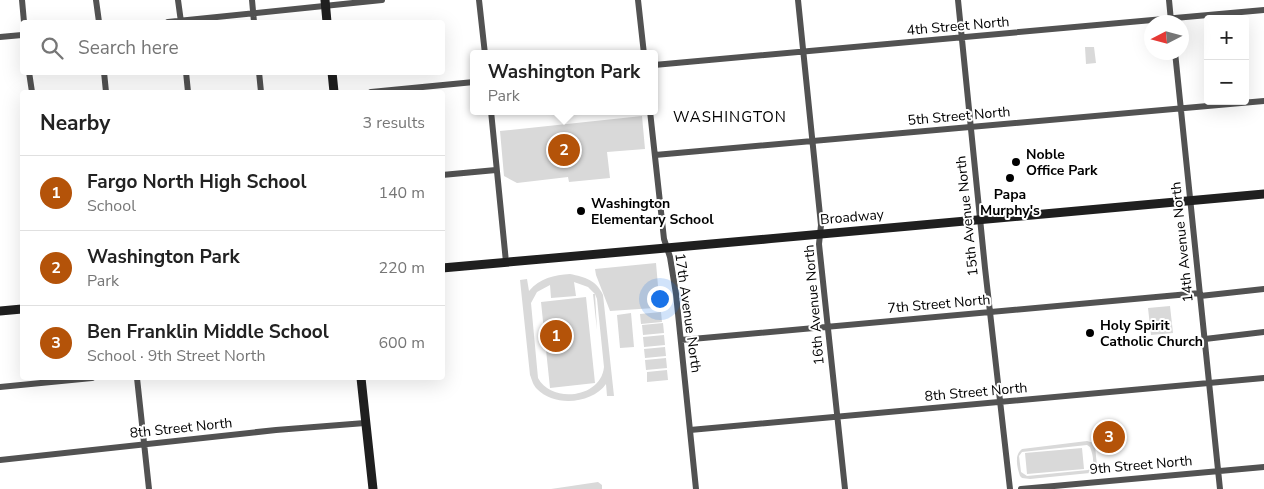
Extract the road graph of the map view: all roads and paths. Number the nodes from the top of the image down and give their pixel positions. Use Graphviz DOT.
graph roads {
  1 [pos="22,0"];
  2 [pos="96,0"];
  3 [pos="178,0"];
  4 [pos="252,0"];
  5 [pos="382,0"];
  6 [pos="479,0"];
  7 [pos="638,0"];
  8 [pos="798,0"];
  9 [pos="958,0"];
  10 [pos="1169,0"];
  11 [pos="325,3"];
  12 [pos="1264,10"];
  13 [pos="253,14"];
  14 [pos="1170,15"];
  15 [pos="1189,19"];
  16 [pos="24,20"];
  17 [pos="99,20"];
  18 [pos="181,20"];
  19 [pos="199,20"];
  20 [pos="254,20"];
  21 [pos="327,20"];
  22 [pos="1144,23"];
  23 [pos="20,35"];
  24 [pos="0,37"];
  25 [pos="962,38"];
  26 [pos="485,50"];
  27 [pos="644,50"];
  28 [pos="804,52"];
  29 [pos="1176,60"];
  30 [pos="658,65"];
  31 [pos="30,75"];
  32 [pos="104,75"];
  33 [pos="186,75"];
  34 [pos="259,75"];
  35 [pos="332,75"];
  36 [pos="470,82"];
  37 [pos="32,90"];
  38 [pos="106,90"];
  39 [pos="188,90"];
  40 [pos="261,90"];
  41 [pos="334,90"];
  42 [pos="392,90"];
  43 [pos="1264,101"];
  44 [pos="1181,108"];
  45 [pos="491,115"];
  46 [pos="650,115"];
  47 [pos="971,128"];
  48 [pos="812,142"];
  49 [pos="655,155"];
  50 [pos="496,170"];
  51 [pos="445,175"];
  52 [pos="1264,194"];
  53 [pos="1190,200"];
  54 [pos="981,221"];
  55 [pos="821,233"];
  56 [pos="667,248"];
  57 [pos="506,262"];
  58 [pos="445,268"];
  59 [pos="1264,290"];
  60 [pos="1200,295"];
  61 [pos="20,309"];
  62 [pos="0,311"];
  63 [pos="990,312"];
  64 [pos="828,326"];
  65 [pos="1264,332"];
  66 [pos="1204,339"];
  67 [pos="680,340"];
  68 [pos="1264,378"];
  69 [pos="72,380"];
  70 [pos="137,380"];
  71 [pos="360,380"];
  72 [pos="1209,382"];
  73 [pos="0,387"];
  74 [pos="1000,402"];
  75 [pos="838,416"];
  76 [pos="365,423"];
  77 [pos="690,430"];
  78 [pos="144,445"];
  79 [pos="0,460"];
  80 [pos="1264,467"];
  81 [pos="1218,471"];
  82 [pos="149,489"];
  83 [pos="373,489"];
  84 [pos="696,489"];
  85 [pos="845,489"];
  86 [pos="1010,489"];
  87 [pos="1021,489"];
  88 [pos="1220,489"];
  1 -- 16 [label="street"];
  2 -- 17 [label="street"];
  3 -- 18 [label="street"];
  4 -- 13 [label="street"];
  5 -- 11 [label="street"];
  6 -- 26 [label="street"];
  7 -- 27 [label="street"];
  8 -- 28 [label="street, 16th Avenue North"];
  9 -- 25 [label="street, 15th Avenue North"];
  10 -- 14 [label="street"];
  11 -- 13 [label="street"];
  11 -- 21 [label="street"];
  12 -- 15 [label="street, 4th Street North"];
  13 -- 19 [label="street"];
  13 -- 20 [label="street"];
  22 -- 25 [label="street, 4th Street North"];
  23 -- 24 [label="street"];
  25 -- 28 [label="street, 4th Street North"];
  25 -- 47 [label="street, 15th Avenue North"];
  28 -- 30 [label="street, 4th Street North"];
  28 -- 48 [label="street, 16th Avenue North"];
  29 -- 44 [label="street, 14th Avenue North"];
  31 -- 37 [label="street"];
  32 -- 38 [label="street"];
  33 -- 39 [label="street"];
  34 -- 40 [label="street"];
  35 -- 41 [label="street"];
  36 -- 42 [label="street"];
  43 -- 44 [label="street, 5th Street North"];
  44 -- 47 [label="street, 5th Street North"];
  44 -- 53 [label="street, 14th Avenue North"];
  45 -- 50 [label="street"];
  46 -- 49 [label="street, 17th Avenue North"];
  47 -- 48 [label="street, 5th Street North"];
  47 -- 54 [label="street, 15th Avenue North"];
  48 -- 49 [label="street, 5th Street North"];
  48 -- 55 [label="street, 16th Avenue North"];
  49 -- 56 [label="street, 17th Avenue North"];
  50 -- 51 [label="street"];
  50 -- 57 [label="street"];
  52 -- 53 [label="street, Broadway"];
  53 -- 54 [label="street, Broadway"];
  53 -- 60 [label="street, 14th Avenue North"];
  54 -- 55 [label="street, Broadway"];
  54 -- 63 [label="street, 15th Avenue North"];
  55 -- 56 [label="street, Broadway"];
  55 -- 64 [label="street, 16th Avenue North"];
  56 -- 57 [label="street, Broadway"];
  56 -- 67 [label="street, 17th Avenue North"];
  57 -- 58 [label="street, Broadway"];
  59 -- 60 [label="street, 7th Street North"];
  60 -- 63 [label="street, 7th Street North"];
  60 -- 66 [label="street, 14th Avenue North"];
  61 -- 62 [label="street"];
  63 -- 64 [label="street, 7th Street North"];
  63 -- 74 [label="street, 15th Avenue North"];
  64 -- 67 [label="street, 7th Street North"];
  64 -- 75 [label="street, 16th Avenue North"];
  65 -- 66 [label="street"];
  66 -- 72 [label="street, 14th Avenue North"];
  67 -- 77 [label="street, 17th Avenue North"];
  68 -- 72 [label="street, 8th Street North"];
  69 -- 73 [label="street"];
  70 -- 78 [label="street"];
  71 -- 76 [label="street"];
  72 -- 74 [label="street, 8th Street North"];
  72 -- 81 [label="street, 14th Avenue North"];
  74 -- 75 [label="street, 8th Street North"];
  74 -- 86 [label="street, 15th Avenue North"];
  75 -- 77 [label="street, 8th Street North"];
  75 -- 85 [label="street, 16th Avenue North"];
  76 -- 78 [label="street, 8th Street North"];
  76 -- 83 [label="street"];
  77 -- 84 [label="street, 17th Avenue North"];
  78 -- 79 [label="street, 8th Street North"];
  78 -- 82 [label="street"];
  80 -- 81 [label="street, 9th Street North"];
  81 -- 87 [label="street, 9th Street North"];
  81 -- 88 [label="street, 14th Avenue North"];
}
